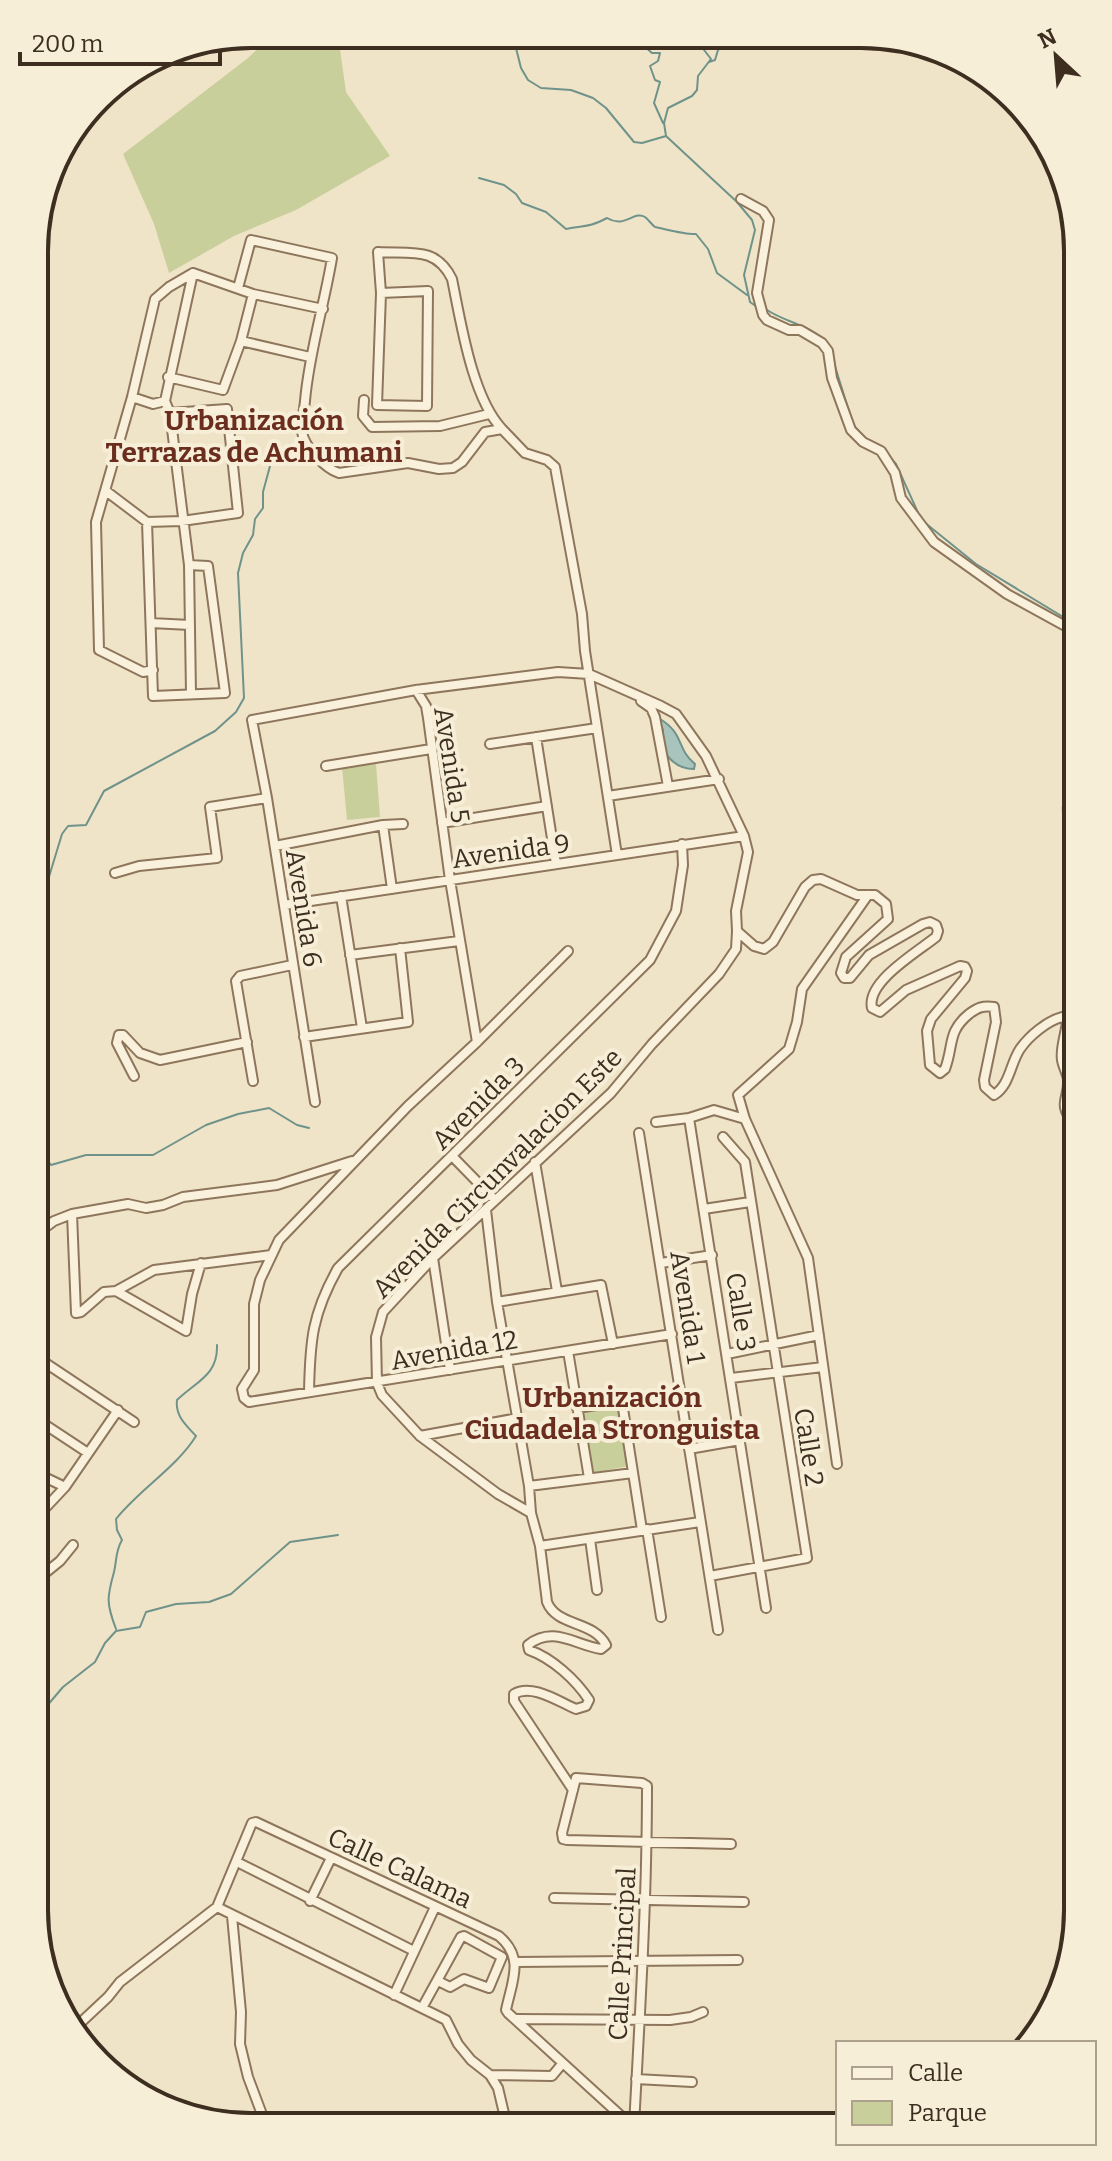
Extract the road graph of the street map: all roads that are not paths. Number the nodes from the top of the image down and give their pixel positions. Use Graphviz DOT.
graph roads {
  1 [pos="741,199"];
  2 [pos="193,273"];
  3 [pos="238,288"];
  4 [pos="381,293"];
  5 [pos="253,294"];
  6 [pos="323,309"];
  7 [pos="241,341"];
  8 [pos="310,357"];
  9 [pos="168,377"];
  10 [pos="132,397"];
  11 [pos="364,400"];
  12 [pos="165,401"];
  13 [pos="170,413"];
  14 [pos="489,414"];
  15 [pos="502,429"];
  16 [pos="106,491"];
  17 [pos="182,521"];
  18 [pos="147,522"];
  19 [pos="189,565"];
  20 [pos="151,623"];
  21 [pos="190,625"];
  22 [pos="1064,625"];
  23 [pos="153,670"];
  24 [pos="589,674"];
  25 [pos="416,690"];
  26 [pos="627,691"];
  27 [pos="191,694"];
  28 [pos="597,728"];
  29 [pos="536,737"];
  30 [pos="490,744"];
  31 [pos="431,749"];
  32 [pos="326,766"];
  33 [pos="719,779"];
  34 [pos="668,786"];
  35 [pos="608,796"];
  36 [pos="267,798"];
  37 [pos="547,806"];
  38 [pos="442,823"];
  39 [pos="403,824"];
  40 [pos="383,825"];
  41 [pos="744,836"];
  42 [pos="682,844"];
  43 [pos="275,846"];
  44 [pos="617,855"];
  45 [pos="556,864"];
  46 [pos="115,873"];
  47 [pos="450,880"];
  48 [pos="392,889"];
  49 [pos="868,895"];
  50 [pos="341,896"];
  51 [pos="284,905"];
  52 [pos="737,931"];
  53 [pos="459,941"];
  54 [pos="400,948"];
  55 [pos="568,951"];
  56 [pos="350,955"];
  57 [pos="292,965"];
  58 [pos="1064,1019"];
  59 [pos="362,1028"];
  60 [pos="304,1037"];
  61 [pos="247,1042"];
  62 [pos="477,1042"];
  63 [pos="1064,1044"];
  64 [pos="1064,1066"];
  65 [pos="134,1076"];
  66 [pos="253,1081"];
  67 [pos="315,1102"];
  68 [pos="689,1118"];
  69 [pos="745,1119"];
  70 [pos="656,1122"];
  71 [pos="639,1133"];
  72 [pos="723,1137"];
  73 [pos="453,1157"];
  74 [pos="355,1160"];
  75 [pos="535,1162"];
  76 [pos="495,1200"];
  77 [pos="750,1202"];
  78 [pos="704,1209"];
  79 [pos="486,1210"];
  80 [pos="72,1214"];
  81 [pos="48,1225"];
  82 [pos="271,1255"];
  83 [pos="712,1255"];
  84 [pos="433,1258"];
  85 [pos="201,1263"];
  86 [pos="661,1263"];
  87 [pos="116,1291"];
  88 [pos="557,1291"];
  89 [pos="497,1302"];
  90 [pos="672,1334"];
  91 [pos="819,1335"];
  92 [pos="772,1343"];
  93 [pos="613,1344"];
  94 [pos="568,1351"];
  95 [pos="727,1354"];
  96 [pos="508,1361"];
  97 [pos="48,1364"];
  98 [pos="823,1367"];
  99 [pos="450,1370"];
  100 [pos="777,1374"];
  101 [pos="731,1378"];
  102 [pos="377,1383"];
  103 [pos="309,1392"];
  104 [pos="681,1392"];
  105 [pos="622,1402"];
  106 [pos="577,1408"];
  107 [pos="118,1410"];
  108 [pos="518,1418"];
  109 [pos="134,1422"];
  110 [pos="48,1427"];
  111 [pos="420,1436"];
  112 [pos="740,1440"];
  113 [pos="689,1449"];
  114 [pos="88,1453"];
  115 [pos="837,1464"];
  116 [pos="633,1473"];
  117 [pos="589,1478"];
  118 [pos="48,1479"];
  119 [pos="529,1486"];
  120 [pos="65,1487"];
  121 [pos="48,1505"];
  122 [pos="531,1513"];
  123 [pos="700,1522"];
  124 [pos="644,1530"];
  125 [pos="590,1539"];
  126 [pos="73,1545"];
  127 [pos="540,1546"];
  128 [pos="760,1567"];
  129 [pos="48,1571"];
  130 [pos="710,1576"];
  131 [pos="597,1590"];
  132 [pos="766,1608"];
  133 [pos="661,1617"];
  134 [pos="718,1630"];
  135 [pos="573,1790"];
  136 [pos="647,1843"];
  137 [pos="731,1844"];
  138 [pos="331,1858"];
  139 [pos="237,1862"];
  140 [pos="554,1898"];
  141 [pos="310,1901"];
  142 [pos="646,1901"];
  143 [pos="744,1902"];
  144 [pos="217,1907"];
  145 [pos="435,1907"];
  146 [pos="232,1916"];
  147 [pos="414,1951"];
  148 [pos="642,1960"];
  149 [pos="738,1960"];
  150 [pos="516,1962"];
  151 [pos="441,1983"];
  152 [pos="394,1995"];
  153 [pos="424,2009"];
  154 [pos="703,2012"];
  155 [pos="517,2019"];
  156 [pos="639,2020"];
  157 [pos="81,2022"];
  158 [pos="562,2064"];
  159 [pos="490,2075"];
  160 [pos="636,2079"];
  161 [pos="692,2082"];
  162 [pos="262,2113"];
  163 [pos="504,2113"];
  164 [pos="618,2113"];
  165 [pos="634,2113"];
  1 -- 22 [label="street"];
  2 -- 3 [label="street"];
  2 -- 9 [label="street"];
  2 -- 10 [label="street"];
  3 -- 5 [label="street"];
  3 -- 6 [label="street"];
  4 -- 4 [label="street"];
  4 -- 14 [label="street"];
  5 -- 6 [label="street"];
  5 -- 7 [label="street"];
  6 -- 8 [label="street"];
  7 -- 8 [label="street"];
  7 -- 9 [label="street"];
  8 -- 15 [label="street"];
  9 -- 12 [label="street"];
  10 -- 12 [label="street"];
  10 -- 16 [label="street"];
  11 -- 14 [label="street"];
  12 -- 13 [label="street"];
  13 -- 17 [label="street"];
  13 -- 17 [label="street"];
  14 -- 15 [label="street"];
  15 -- 24 [label="street"];
  16 -- 18 [label="street"];
  16 -- 23 [label="street"];
  17 -- 18 [label="street"];
  17 -- 19 [label="street"];
  18 -- 20 [label="street"];
  19 -- 21 [label="street"];
  19 -- 27 [label="street"];
  20 -- 21 [label="street"];
  20 -- 23 [label="street"];
  21 -- 27 [label="street"];
  23 -- 27 [label="street"];
  24 -- 25 [label="street"];
  24 -- 26 [label="street"];
  24 -- 28 [label="street"];
  25 -- 31 [label="street, Avenida 5"];
  25 -- 36 [label="street, Avenida 6"];
  26 -- 33 [label="street"];
  26 -- 34 [label="street"];
  28 -- 29 [label="street"];
  28 -- 35 [label="street"];
  29 -- 30 [label="street"];
  29 -- 37 [label="street"];
  31 -- 32 [label="street"];
  31 -- 38 [label="street, Avenida 5"];
  33 -- 34 [label="street"];
  33 -- 41 [label="street"];
  34 -- 35 [label="street"];
  35 -- 44 [label="street"];
  36 -- 43 [label="street, Avenida 6"];
  36 -- 46 [label="street"];
  37 -- 38 [label="street"];
  37 -- 45 [label="street"];
  38 -- 47 [label="street, Avenida 5"];
  39 -- 40 [label="street"];
  40 -- 43 [label="street"];
  40 -- 48 [label="street"];
  41 -- 42 [label="street, Avenida 9"];
  41 -- 52 [label="street, Avenida Circunvalacion Este"];
  42 -- 44 [label="street, Avenida 9"];
  42 -- 73 [label="street, Avenida 3"];
  43 -- 51 [label="street, Avenida 6"];
  44 -- 45 [label="street, Avenida 9"];
  45 -- 47 [label="street, Avenida 9"];
  47 -- 48 [label="street, Avenida 9"];
  47 -- 53 [label="street, Avenida 5"];
  48 -- 50 [label="street, Avenida 9"];
  49 -- 52 [label="street"];
  49 -- 58 [label="street"];
  49 -- 69 [label="street"];
  50 -- 51 [label="street, Avenida 9"];
  50 -- 56 [label="street"];
  51 -- 57 [label="street, Avenida 6"];
  52 -- 75 [label="street, Avenida Circunvalacion Este"];
  53 -- 54 [label="street"];
  53 -- 62 [label="street, Avenida 5"];
  54 -- 56 [label="street"];
  54 -- 59 [label="street"];
  55 -- 62 [label="street"];
  56 -- 59 [label="street"];
  57 -- 60 [label="street, Avenida 6"];
  57 -- 61 [label="street"];
  59 -- 60 [label="street"];
  60 -- 67 [label="street, Avenida 6"];
  61 -- 65 [label="street"];
  61 -- 66 [label="street"];
  62 -- 74 [label="street"];
  63 -- 64 [label="street"];
  68 -- 69 [label="street"];
  68 -- 70 [label="street"];
  68 -- 78 [label="street, Calle 3"];
  69 -- 91 [label="street"];
  71 -- 86 [label="street, Avenida 1"];
  72 -- 77 [label="street, Calle 2"];
  73 -- 76 [label="street"];
  73 -- 103 [label="street, Avenida 3"];
  74 -- 80 [label="street"];
  74 -- 82 [label="street"];
  75 -- 76 [label="street, Avenida Circunvalacion Este"];
  75 -- 88 [label="street"];
  76 -- 79 [label="street, Avenida Circunvalacion Este"];
  77 -- 78 [label="street"];
  77 -- 92 [label="street, Calle 2"];
  78 -- 83 [label="street, Calle 3"];
  79 -- 84 [label="street, Avenida Circunvalacion Este"];
  79 -- 89 [label="street"];
  80 -- 81 [label="street"];
  80 -- 87 [label="street"];
  82 -- 85 [label="street"];
  82 -- 103 [label="street, Avenida 12"];
  83 -- 86 [label="street"];
  83 -- 95 [label="street, Calle 3"];
  84 -- 99 [label="street"];
  84 -- 102 [label="street, Avenida Circunvalacion Este"];
  85 -- 87 [label="street"];
  85 -- 87 [label="street"];
  86 -- 90 [label="street, Avenida 1"];
  88 -- 89 [label="street"];
  88 -- 93 [label="street"];
  89 -- 96 [label="street"];
  90 -- 93 [label="street, Avenida 12"];
  90 -- 104 [label="street, Avenida 1"];
  91 -- 92 [label="street"];
  91 -- 98 [label="street"];
  92 -- 95 [label="street"];
  92 -- 100 [label="street, Calle 2"];
  93 -- 94 [label="street, Avenida 12"];
  94 -- 96 [label="street, Avenida 12"];
  94 -- 106 [label="street"];
  95 -- 101 [label="street, Calle 3"];
  96 -- 99 [label="street, Avenida 12"];
  96 -- 108 [label="street"];
  97 -- 107 [label="street"];
  98 -- 100 [label="street"];
  98 -- 115 [label="street"];
  99 -- 102 [label="street, Avenida 12"];
  100 -- 101 [label="street"];
  100 -- 128 [label="street, Calle 2"];
  101 -- 112 [label="street, Calle 3"];
  102 -- 103 [label="street, Avenida 12"];
  102 -- 111 [label="street"];
  104 -- 105 [label="street"];
  104 -- 113 [label="street, Avenida 1"];
  105 -- 106 [label="street"];
  105 -- 116 [label="street"];
  106 -- 117 [label="street"];
  107 -- 109 [label="street"];
  107 -- 114 [label="street"];
  108 -- 111 [label="street"];
  108 -- 119 [label="street"];
  110 -- 114 [label="street"];
  111 -- 122 [label="street"];
  112 -- 113 [label="street"];
  112 -- 128 [label="street, Calle 3"];
  113 -- 123 [label="street, Avenida 1"];
  114 -- 120 [label="street"];
  116 -- 117 [label="street"];
  116 -- 124 [label="street"];
  117 -- 119 [label="street"];
  118 -- 120 [label="street"];
  119 -- 122 [label="street"];
  120 -- 121 [label="street"];
  122 -- 127 [label="street"];
  123 -- 124 [label="street"];
  123 -- 130 [label="street, Avenida 1"];
  124 -- 125 [label="street"];
  124 -- 133 [label="street"];
  125 -- 127 [label="street"];
  125 -- 131 [label="street"];
  126 -- 129 [label="street"];
  127 -- 135 [label="street"];
  128 -- 130 [label="street"];
  128 -- 132 [label="street, Calle 3"];
  130 -- 134 [label="street, Avenida 1"];
  135 -- 136 [label="street"];
  135 -- 136 [label="street, Calle Principal"];
  136 -- 137 [label="street"];
  136 -- 142 [label="street, Calle Principal"];
  138 -- 139 [label="street, Calle Calama"];
  138 -- 141 [label="street"];
  138 -- 145 [label="street, Calle Calama"];
  139 -- 141 [label="street"];
  139 -- 144 [label="street"];
  140 -- 142 [label="street"];
  141 -- 147 [label="street"];
  142 -- 143 [label="street"];
  142 -- 148 [label="street, Calle Principal"];
  144 -- 146 [label="street"];
  144 -- 157 [label="street"];
  145 -- 147 [label="street"];
  145 -- 150 [label="street, Calle Calama"];
  146 -- 152 [label="street"];
  146 -- 162 [label="street"];
  147 -- 152 [label="street"];
  148 -- 149 [label="street"];
  148 -- 150 [label="street"];
  148 -- 156 [label="street, Calle Principal"];
  150 -- 155 [label="street"];
  151 -- 151 [label="street"];
  151 -- 153 [label="street"];
  152 -- 153 [label="street"];
  153 -- 159 [label="street"];
  154 -- 156 [label="street"];
  155 -- 156 [label="street"];
  155 -- 158 [label="street"];
  156 -- 160 [label="street, Calle Principal"];
  158 -- 159 [label="street"];
  158 -- 164 [label="street"];
  159 -- 163 [label="street"];
  160 -- 161 [label="street"];
  160 -- 165 [label="street, Calle Principal"];
}
